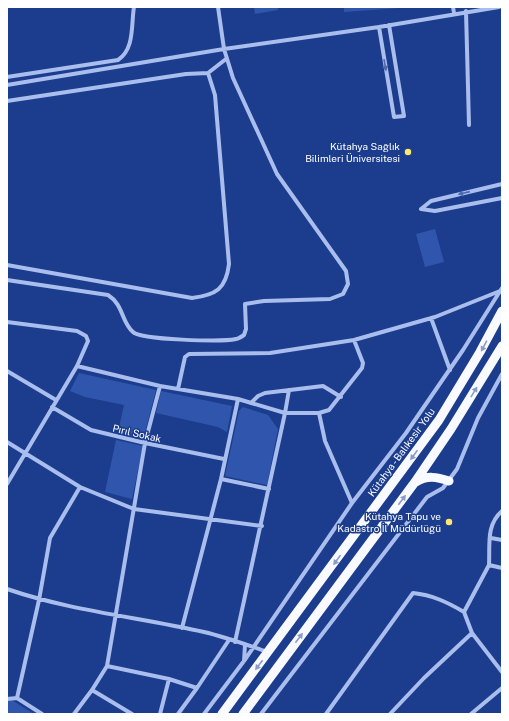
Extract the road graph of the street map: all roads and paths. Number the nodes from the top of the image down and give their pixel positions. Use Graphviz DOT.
graph roads {
  1 [pos="134,7"];
  2 [pos="218,7"];
  3 [pos="454,7"];
  4 [pos="499,7"];
  5 [pos="466,11"];
  6 [pos="454,13"];
  7 [pos="389,25"];
  8 [pos="378,27"];
  9 [pos="224,49"];
  10 [pos="226,58"];
  11 [pos="208,73"];
  12 [pos="7,77"];
  13 [pos="7,85"];
  14 [pos="7,101"];
  15 [pos="469,125"];
  16 [pos="502,184"];
  17 [pos="502,198"];
  18 [pos="7,265"];
  19 [pos="7,280"];
  20 [pos="501,289"];
  21 [pos="502,311"];
  22 [pos="431,318"];
  23 [pos="7,322"];
  24 [pos="354,340"];
  25 [pos="502,346"];
  26 [pos="77,366"];
  27 [pos="450,370"];
  28 [pos="7,371"];
  29 [pos="502,374"];
  30 [pos="160,386"];
  31 [pos="178,389"];
  32 [pos="289,390"];
  33 [pos="341,397"];
  34 [pos="238,399"];
  35 [pos="56,400"];
  36 [pos="251,403"];
  37 [pos="52,407"];
  38 [pos="285,413"];
  39 [pos="318,413"];
  40 [pos="7,442"];
  41 [pos="145,443"];
  42 [pos="26,453"];
  43 [pos="224,458"];
  44 [pos="221,479"];
  45 [pos="449,481"];
  46 [pos="415,482"];
  47 [pos="7,484"];
  48 [pos="80,487"];
  49 [pos="270,489"];
  50 [pos="352,503"];
  51 [pos="134,509"];
  52 [pos="502,511"];
  53 [pos="212,518"];
  54 [pos="262,526"];
  55 [pos="491,538"];
  56 [pos="502,540"];
  57 [pos="489,565"];
  58 [pos="502,568"];
  59 [pos="7,589"];
  60 [pos="39,600"];
  61 [pos="464,612"];
  62 [pos="115,616"];
  63 [pos="182,628"];
  64 [pos="472,633"];
  65 [pos="229,640"];
  66 [pos="235,642"];
  67 [pos="245,644"];
  68 [pos="253,647"];
  69 [pos="269,652"];
  70 [pos="244,661"];
  71 [pos="107,666"];
  72 [pos="502,672"];
  73 [pos="169,679"];
  74 [pos="198,688"];
  75 [pos="502,688"];
  76 [pos="92,690"];
  77 [pos="17,698"];
  78 [pos="7,699"];
  79 [pos="42,714"];
  80 [pos="74,714"];
  81 [pos="132,714"];
  82 [pos="160,714"];
  83 [pos="178,714"];
  84 [pos="204,714"];
  85 [pos="222,714"];
  86 [pos="243,714"];
  87 [pos="261,714"];
  88 [pos="326,714"];
  89 [pos="390,714"];
  90 [pos="471,714"];
  1 -- 12 [label="street"];
  2 -- 9 [label="street"];
  3 -- 6 [label="street"];
  4 -- 5 [label="street"];
  5 -- 6 [label="street"];
  5 -- 15 [label="street"];
  6 -- 7 [label="street"];
  7 -- 8 [label="street"];
  8 -- 7 [label="street, one-way"];
  8 -- 9 [label="street"];
  9 -- 10 [label="street"];
  9 -- 13 [label="street"];
  10 -- 11 [label="street"];
  10 -- 19 [label="street"];
  11 -- 14 [label="street"];
  11 -- 18 [label="street"];
  16 -- 17 [label="street, one-way"];
  20 -- 22 [label="street"];
  20 -- 27 [label="street"];
  21 -- 69 [label="highway, Kütahya - Balıkesir Yolu, one-way"];
  22 -- 24 [label="street"];
  22 -- 27 [label="street"];
  23 -- 26 [label="street"];
  24 -- 31 [label="street"];
  24 -- 33 [label="street"];
  46 -- 25 [label="highway, one-way"];
  26 -- 30 [label="street"];
  26 -- 35 [label="street"];
  27 -- 50 [label="street"];
  28 -- 35 [label="street"];
  29 -- 45 [label="street"];
  30 -- 31 [label="street"];
  30 -- 41 [label="street"];
  31 -- 34 [label="street"];
  32 -- 33 [label="street"];
  32 -- 36 [label="street"];
  32 -- 38 [label="street"];
  33 -- 39 [label="street"];
  34 -- 36 [label="street"];
  34 -- 43 [label="street"];
  35 -- 37 [label="street"];
  36 -- 38 [label="street"];
  37 -- 41 [label="street, Pırıl Sokak"];
  37 -- 42 [label="street"];
  38 -- 39 [label="street"];
  38 -- 49 [label="street"];
  39 -- 50 [label="street"];
  40 -- 42 [label="street"];
  41 -- 43 [label="street, Pırıl Sokak"];
  41 -- 51 [label="street"];
  42 -- 47 [label="street"];
  42 -- 48 [label="street"];
  43 -- 44 [label="street"];
  44 -- 49 [label="street"];
  44 -- 53 [label="street"];
  45 -- 46 [label="highway"];
  45 -- 87 [label="street"];
  86 -- 46 [label="highway, one-way"];
  48 -- 51 [label="street"];
  48 -- 60 [label="street"];
  49 -- 54 [label="street"];
  50 -- 68 [label="street"];
  51 -- 53 [label="street"];
  51 -- 62 [label="street"];
  52 -- 55 [label="street"];
  53 -- 54 [label="street"];
  53 -- 63 [label="street"];
  54 -- 66 [label="street"];
  55 -- 56 [label="street"];
  55 -- 57 [label="street"];
  57 -- 58 [label="street"];
  57 -- 61 [label="street"];
  59 -- 60 [label="street"];
  60 -- 62 [label="street"];
  60 -- 77 [label="street"];
  61 -- 64 [label="street"];
  61 -- 88 [label="street"];
  62 -- 63 [label="street"];
  62 -- 71 [label="street"];
  63 -- 65 [label="street"];
  64 -- 72 [label="street"];
  64 -- 89 [label="street"];
  65 -- 66 [label="street"];
  65 -- 74 [label="street"];
  66 -- 67 [label="street"];
  67 -- 68 [label="street"];
  67 -- 70 [label="street"];
  68 -- 69 [label="street"];
  68 -- 70 [label="street"];
  69 -- 85 [label="highway, Kütahya - Balıkesir Yolu, one-way"];
  70 -- 84 [label="street"];
  71 -- 73 [label="street"];
  71 -- 76 [label="street"];
  73 -- 74 [label="street"];
  73 -- 82 [label="street"];
  74 -- 83 [label="street"];
  75 -- 90 [label="street"];
  76 -- 80 [label="street"];
  76 -- 81 [label="street"];
  77 -- 78 [label="street"];
  77 -- 79 [label="street"];
}
